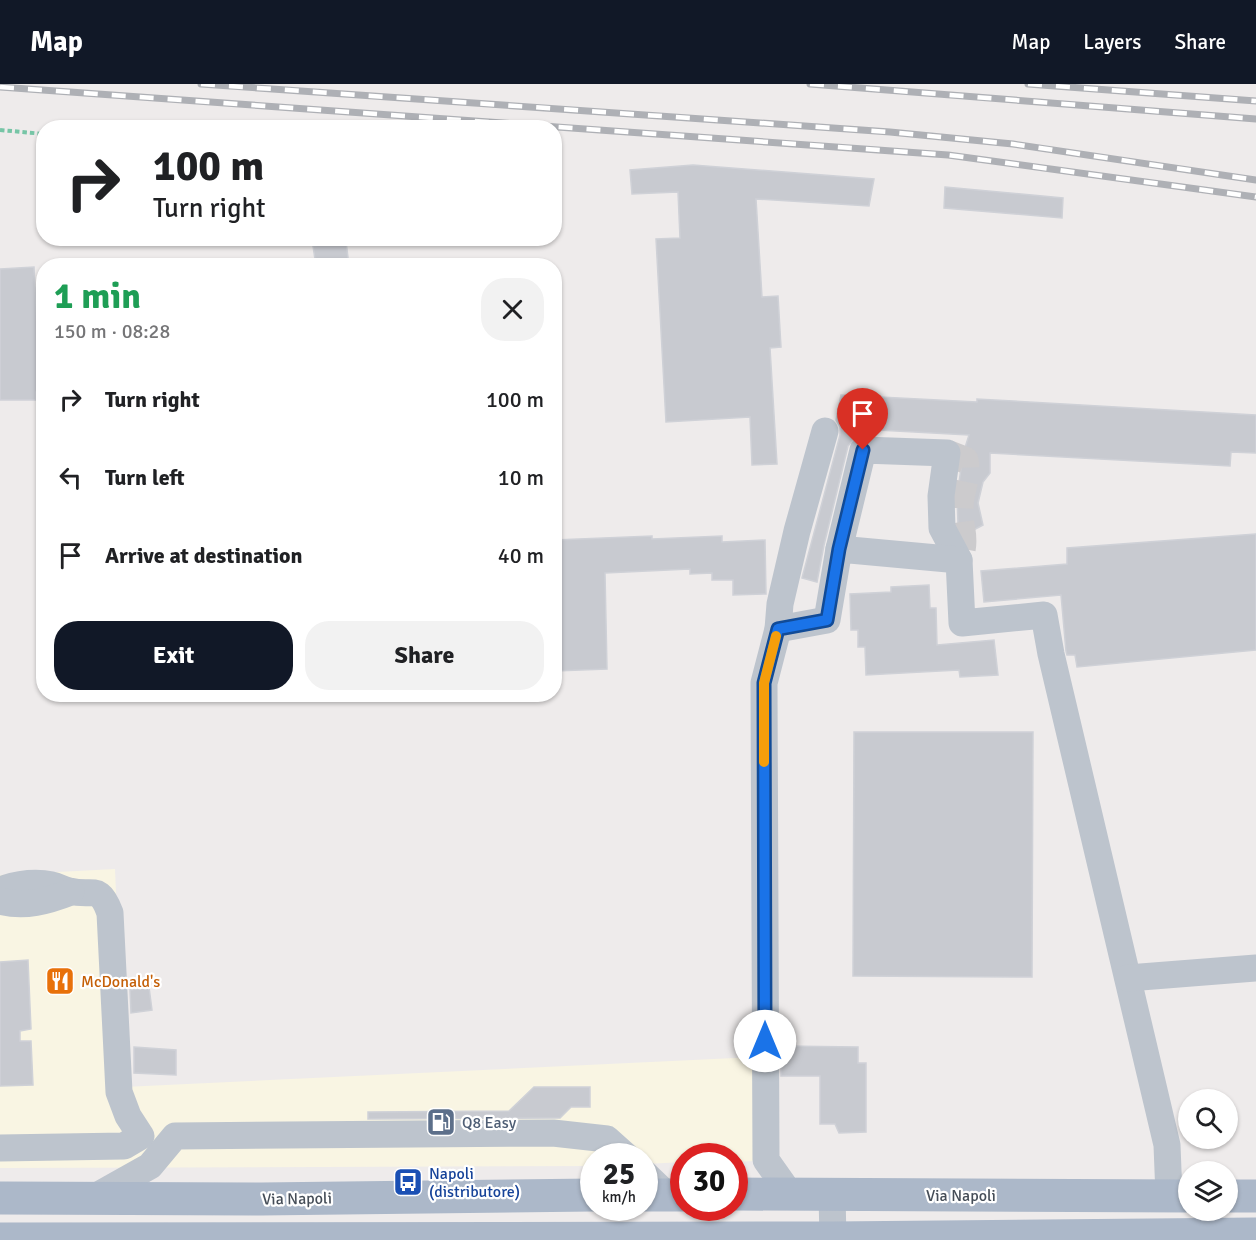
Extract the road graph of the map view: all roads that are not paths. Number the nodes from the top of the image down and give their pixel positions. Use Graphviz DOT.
graph roads {
  1 [pos="825,431"];
  2 [pos="839,549"];
  3 [pos="959,560"];
  4 [pos="778,629"];
  5 [pos="0,890"];
  6 [pos="71,891"];
  7 [pos="0,901"];
  8 [pos="1256,968"];
  9 [pos="1128,978"];
  10 [pos="611,1143"];
  11 [pos="0,1148"];
  12 [pos="1178,1192"];
  13 [pos="748,1194"];
  14 [pos="790,1194"];
  15 [pos="832,1194"];
  16 [pos="580,1195"];
  17 [pos="1178,1196"];
  18 [pos="1238,1196"];
  19 [pos="1256,1196"];
  20 [pos="0,1198"];
  21 [pos="93,1198"];
  22 [pos="1256,1234"];
  23 [pos="0,1239"];
  24 [pos="833,1239"];
  1 -- 4 [label="street"];
  2 -- 3 [label="street"];
  2 -- 3 [label="street"];
  2 -- 4 [label="street"];
  3 -- 9 [label="street"];
  4 -- 14 [label="street"];
  5 -- 6 [label="street"];
  6 -- 7 [label="street"];
  6 -- 11 [label="street"];
  8 -- 9 [label="street"];
  9 -- 12 [label="street"];
  10 -- 21 [label="street"];
  13 -- 14 [label="main road, Via Napoli"];
  14 -- 15 [label="main road, Via Napoli"];
  15 -- 17 [label="main road, Via Napoli"];
  15 -- 24 [label="street"];
  16 -- 21 [label="main road, Via Napoli"];
  18 -- 19 [label="main road"];
  20 -- 21 [label="main road, Via Napoli"];
  22 -- 24 [label="main road"];
  23 -- 24 [label="main road"];
}
